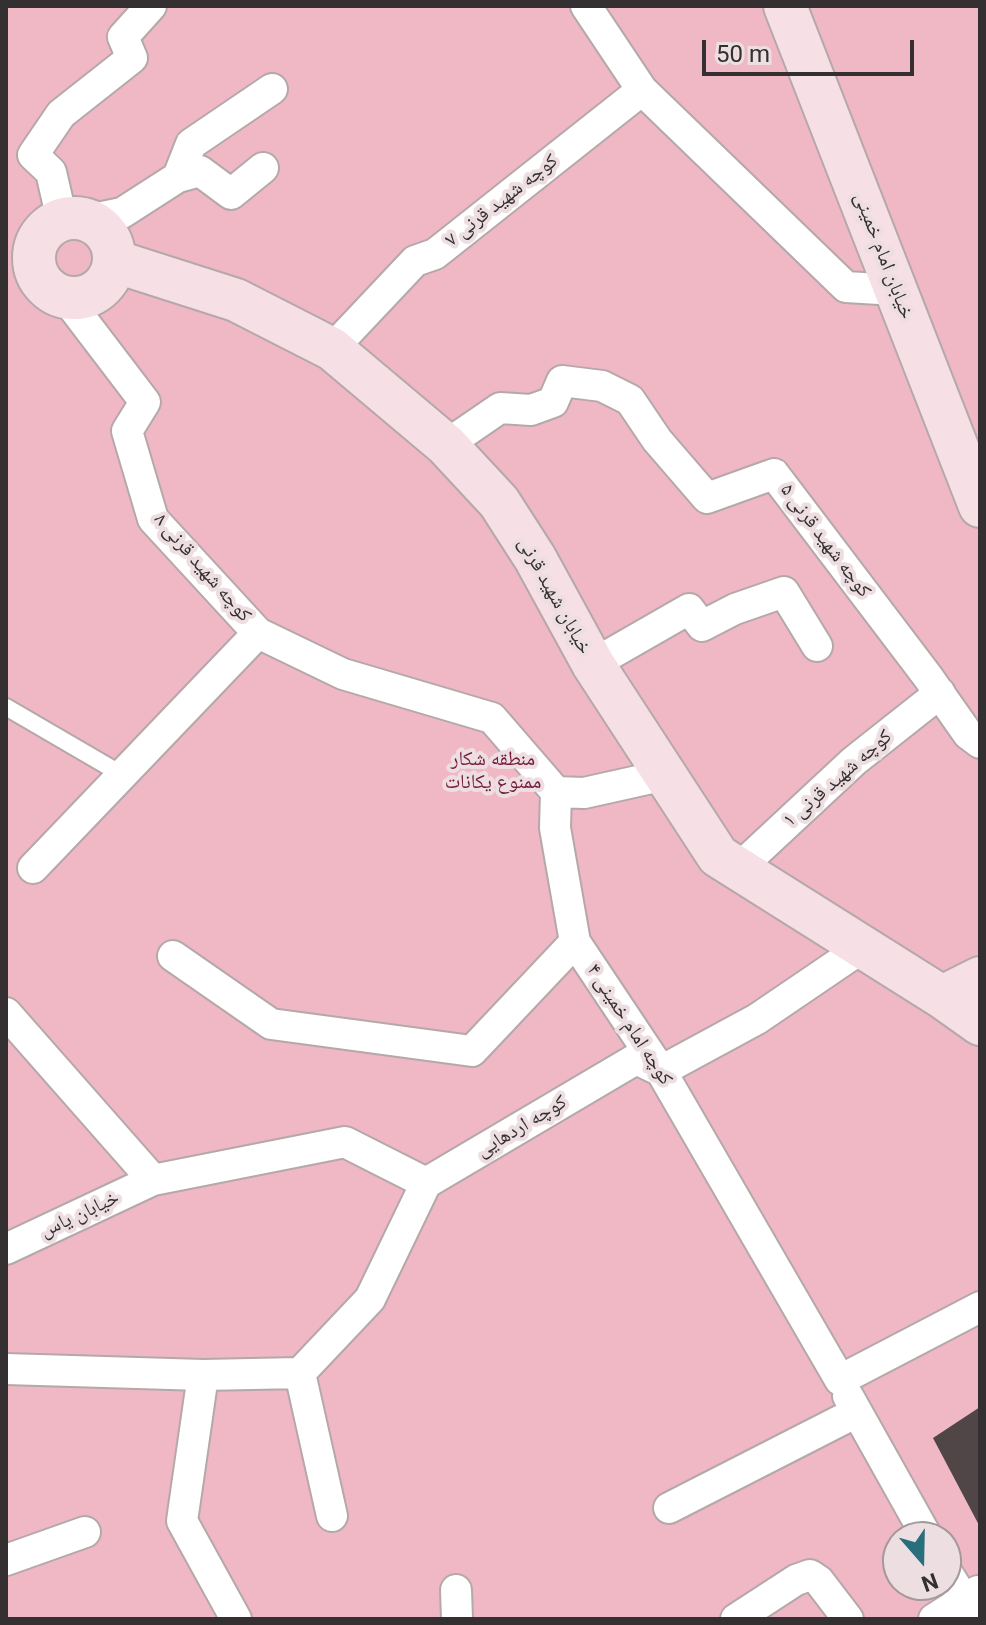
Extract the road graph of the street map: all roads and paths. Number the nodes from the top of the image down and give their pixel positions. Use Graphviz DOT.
graph roads {
  1 [pos="151,6"];
  2 [pos="586,6"];
  3 [pos="785,6"];
  4 [pos="272,89"];
  5 [pos="642,90"];
  6 [pos="263,168"];
  7 [pos="178,177"];
  8 [pos="75,220"];
  9 [pos="20,253"];
  10 [pos="114,261"];
  11 [pos="896,290"];
  12 [pos="65,297"];
  13 [pos="332,349"];
  14 [pos="446,445"];
  15 [pos="980,506"];
  16 [pos="258,633"];
  17 [pos="817,646"];
  18 [pos="593,664"];
  19 [pos="940,693"];
  20 [pos="6,707"];
  21 [pos="980,743"];
  22 [pos="121,774"];
  23 [pos="665,775"];
  24 [pos="556,792"];
  25 [pos="33,868"];
  26 [pos="738,869"];
  27 [pos="575,942"];
  28 [pos="863,947"];
  29 [pos="173,956"];
  30 [pos="980,978"];
  31 [pos="942,997"];
  32 [pos="6,1013"];
  33 [pos="980,1024"];
  34 [pos="661,1071"];
  35 [pos="153,1180"];
  36 [pos="426,1183"];
  37 [pos="6,1249"];
  38 [pos="980,1307"];
  39 [pos="6,1369"];
  40 [pos="833,1370"];
  41 [pos="300,1373"];
  42 [pos="203,1375"];
  43 [pos="857,1412"];
  44 [pos="669,1508"];
  45 [pos="332,1516"];
  46 [pos="918,1521"];
  47 [pos="85,1532"];
  48 [pos="6,1560"];
  49 [pos="973,1603"];
  50 [pos="236,1619"];
  51 [pos="736,1619"];
  52 [pos="848,1619"];
  53 [pos="934,1619"];
  1 -- 8 [label="street"];
  2 -- 5 [label="street"];
  3 -- 11 [label="main road, خیابان امام خمینی"];
  4 -- 7 [label="street"];
  5 -- 11 [label="street"];
  5 -- 13 [label="street, کوچه شهید قرنی ۷"];
  6 -- 7 [label="street"];
  7 -- 8 [label="street"];
  8 -- 9 [label="main road"];
  8 -- 10 [label="main road"];
  9 -- 12 [label="main road"];
  10 -- 12 [label="main road"];
  10 -- 13 [label="main road, خیابان شهید قرنی"];
  11 -- 15 [label="main road, خیابان امام خمینی"];
  12 -- 16 [label="street, کوچه شهید قرنی ۸"];
  13 -- 14 [label="main road, خیابان شهید قرنی"];
  14 -- 18 [label="main road, خیابان شهید قرنی"];
  14 -- 19 [label="street, کوچه شهید قرنی ۵"];
  16 -- 22 [label="street"];
  16 -- 24 [label="street"];
  17 -- 18 [label="street"];
  18 -- 23 [label="main road, خیابان شهید قرنی"];
  19 -- 21 [label="street, کوچه شهید قرنی ۵"];
  19 -- 26 [label="street, کوچه شهید قرنی ۱"];
  20 -- 22 [label="lane"];
  22 -- 25 [label="street"];
  23 -- 24 [label="street"];
  23 -- 26 [label="main road, خیابان شهید قرنی"];
  24 -- 27 [label="street"];
  26 -- 28 [label="main road, خیابان شهید قرنی"];
  27 -- 29 [label="street, کوچه امام خمینی ۴"];
  27 -- 34 [label="street, کوچه امام خمینی ۴"];
  28 -- 31 [label="main road, خیابان شهید قرنی"];
  28 -- 34 [label="street"];
  30 -- 31 [label="main road"];
  31 -- 33 [label="main road, خیابان شهید قرنی"];
  32 -- 35 [label="street"];
  34 -- 36 [label="street, کوچه اردهایی"];
  34 -- 40 [label="street, کوچه امام خمینی ۴"];
  35 -- 36 [label="street"];
  35 -- 37 [label="street, خیابان یاس"];
  36 -- 41 [label="street"];
  38 -- 40 [label="street"];
  39 -- 42 [label="street"];
  40 -- 43 [label="street, کوچه امام خمینی ۴"];
  41 -- 42 [label="street"];
  41 -- 45 [label="street"];
  42 -- 50 [label="street"];
  43 -- 44 [label="street"];
  43 -- 46 [label="street, کوچه امام خمینی ۴"];
  47 -- 48 [label="street"];
  49 -- 53 [label="street"];
  51 -- 52 [label="street"];
}
